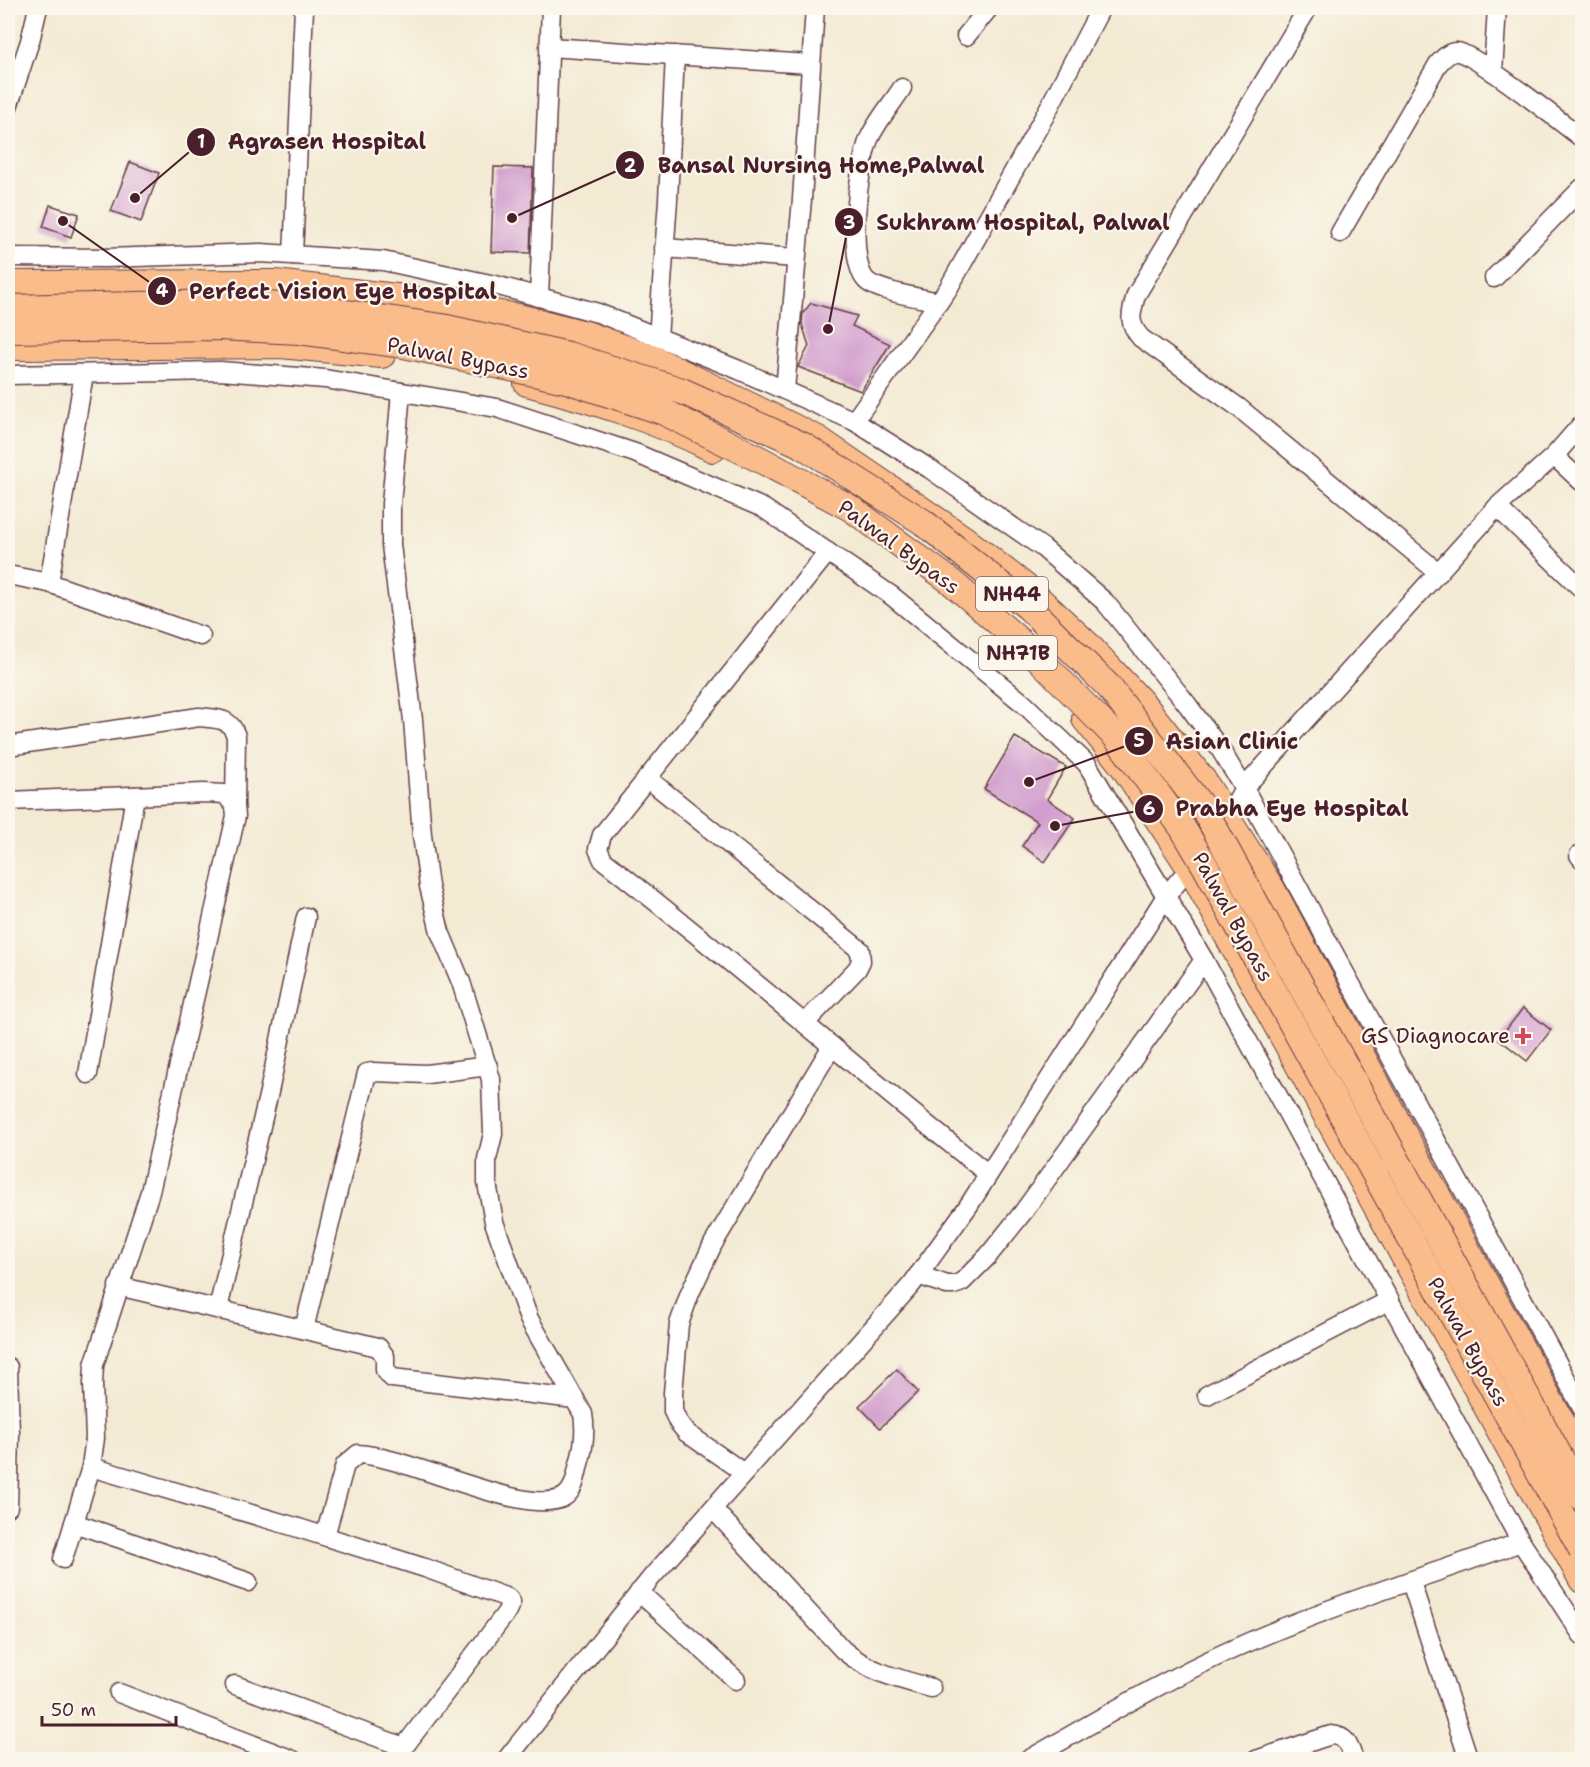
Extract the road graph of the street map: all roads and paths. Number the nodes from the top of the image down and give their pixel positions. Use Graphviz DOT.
graph roads {
  1 [pos="38,8"];
  2 [pos="304,8"];
  3 [pos="551,8"];
  4 [pos="815,8"];
  5 [pos="989,8"];
  6 [pos="1101,8"];
  7 [pos="1308,8"];
  8 [pos="1497,8"];
  9 [pos="966,36"];
  10 [pos="549,47"];
  11 [pos="675,56"];
  12 [pos="810,64"];
  13 [pos="1493,72"];
  14 [pos="902,88"];
  15 [pos="8,106"];
  16 [pos="1582,138"];
  17 [pos="1582,188"];
  18 [pos="1340,233"];
  19 [pos="664,248"];
  20 [pos="293,255"];
  21 [pos="8,257"];
  22 [pos="796,258"];
  23 [pos="1494,278"];
  24 [pos="8,285"];
  25 [pos="539,297"];
  26 [pos="939,302"];
  27 [pos="8,308"];
  28 [pos="8,330"];
  29 [pos="658,338"];
  30 [pos="8,347"];
  31 [pos="84,374"];
  32 [pos="8,375"];
  33 [pos="785,390"];
  34 [pos="401,392"];
  35 [pos="854,421"];
  36 [pos="1582,424"];
  37 [pos="1554,456"];
  38 [pos="1582,482"];
  39 [pos="1497,507"];
  40 [pos="828,552"];
  41 [pos="1439,573"];
  42 [pos="8,575"];
  43 [pos="50,583"];
  44 [pos="1582,589"];
  45 [pos="201,636"];
  46 [pos="8,746"];
  47 [pos="647,778"];
  48 [pos="1244,789"];
  49 [pos="135,796"];
  50 [pos="8,801"];
  51 [pos="235,806"];
  52 [pos="1227,818"];
  53 [pos="1190,867"];
  54 [pos="1167,896"];
  55 [pos="306,917"];
  56 [pos="1204,960"];
  57 [pos="805,1023"];
  58 [pos="832,1046"];
  59 [pos="488,1066"];
  60 [pos="87,1074"];
  61 [pos="988,1174"];
  62 [pos="918,1275"];
  63 [pos="118,1286"];
  64 [pos="1390,1300"];
  65 [pos="218,1310"];
  66 [pos="304,1329"];
  67 [pos="8,1367"];
  68 [pos="1207,1395"];
  69 [pos="575,1399"];
  70 [pos="1582,1408"];
  71 [pos="9,1435"];
  72 [pos="1582,1459"];
  73 [pos="91,1467"];
  74 [pos="744,1473"];
  75 [pos="1582,1497"];
  76 [pos="8,1507"];
  77 [pos="712,1509"];
  78 [pos="74,1523"];
  79 [pos="325,1536"];
  80 [pos="1521,1542"];
  81 [pos="1582,1550"];
  82 [pos="63,1559"];
  83 [pos="1582,1580"];
  84 [pos="248,1582"];
  85 [pos="1411,1582"];
  86 [pos="639,1592"];
  87 [pos="1582,1635"];
  88 [pos="736,1680"];
  89 [pos="235,1685"];
  90 [pos="931,1688"];
  91 [pos="119,1693"];
  92 [pos="399,1753"];
  93 [pos="293,1760"];
  94 [pos="506,1760"];
  95 [pos="1028,1760"];
  96 [pos="1256,1760"];
  97 [pos="1354,1760"];
  98 [pos="1469,1760"];
  1 -- 15 [label="street"];
  2 -- 20 [label="street"];
  3 -- 10 [label="street"];
  4 -- 12 [label="street"];
  5 -- 9 [label="street"];
  6 -- 26 [label="street"];
  7 -- 41 [label="street"];
  8 -- 13 [label="street"];
  10 -- 11 [label="street"];
  10 -- 25 [label="street"];
  11 -- 12 [label="street"];
  11 -- 19 [label="street"];
  12 -- 22 [label="street"];
  13 -- 16 [label="street"];
  13 -- 18 [label="street"];
  14 -- 26 [label="street"];
  17 -- 23 [label="street"];
  19 -- 22 [label="street"];
  19 -- 29 [label="street"];
  20 -- 21 [label="street"];
  20 -- 25 [label="street"];
  22 -- 33 [label="street"];
  24 -- 52 [label="highway"];
  25 -- 29 [label="street"];
  26 -- 35 [label="street"];
  27 -- 75 [label="highway, Palwal Bypass / NH44, bridge"];
  28 -- 81 [label="highway, Palwal Bypass / NH44, bridge"];
  29 -- 33 [label="street"];
  30 -- 53 [label="highway, NH71B"];
  31 -- 32 [label="street"];
  31 -- 34 [label="street"];
  31 -- 43 [label="street"];
  33 -- 35 [label="street"];
  34 -- 40 [label="street"];
  34 -- 59 [label="street"];
  35 -- 48 [label="street"];
  36 -- 37 [label="street"];
  37 -- 38 [label="street"];
  37 -- 39 [label="street"];
  39 -- 41 [label="street"];
  39 -- 44 [label="street"];
  40 -- 47 [label="street"];
  40 -- 54 [label="street"];
  41 -- 48 [label="street"];
  42 -- 43 [label="street"];
  43 -- 45 [label="street"];
  46 -- 51 [label="street"];
  47 -- 57 [label="street"];
  47 -- 57 [label="street"];
  48 -- 52 [label="street"];
  48 -- 70 [label="street"];
  49 -- 50 [label="street"];
  49 -- 51 [label="street"];
  49 -- 60 [label="street"];
  51 -- 63 [label="street"];
  52 -- 53 [label="street"];
  52 -- 72 [label="highway"];
  53 -- 54 [label="street"];
  53 -- 83 [label="highway, NH71B"];
  54 -- 56 [label="street"];
  54 -- 61 [label="street"];
  55 -- 65 [label="street"];
  56 -- 62 [label="street"];
  56 -- 64 [label="street"];
  57 -- 58 [label="street"];
  58 -- 61 [label="street"];
  58 -- 74 [label="street"];
  59 -- 66 [label="street"];
  59 -- 69 [label="street"];
  61 -- 62 [label="street"];
  62 -- 74 [label="street"];
  63 -- 65 [label="street"];
  63 -- 73 [label="street"];
  64 -- 68 [label="street"];
  64 -- 80 [label="street"];
  65 -- 66 [label="street"];
  66 -- 69 [label="street"];
  67 -- 71 [label="street"];
  69 -- 79 [label="street"];
  71 -- 76 [label="street"];
  73 -- 78 [label="street"];
  73 -- 79 [label="street"];
  74 -- 77 [label="street"];
  77 -- 86 [label="street"];
  77 -- 90 [label="street"];
  78 -- 82 [label="street"];
  78 -- 84 [label="street"];
  79 -- 92 [label="street"];
  80 -- 85 [label="street"];
  80 -- 87 [label="street"];
  85 -- 95 [label="street"];
  85 -- 98 [label="street"];
  86 -- 88 [label="street"];
  86 -- 94 [label="street"];
  89 -- 92 [label="street"];
  91 -- 93 [label="street"];
  96 -- 97 [label="street"];
}
